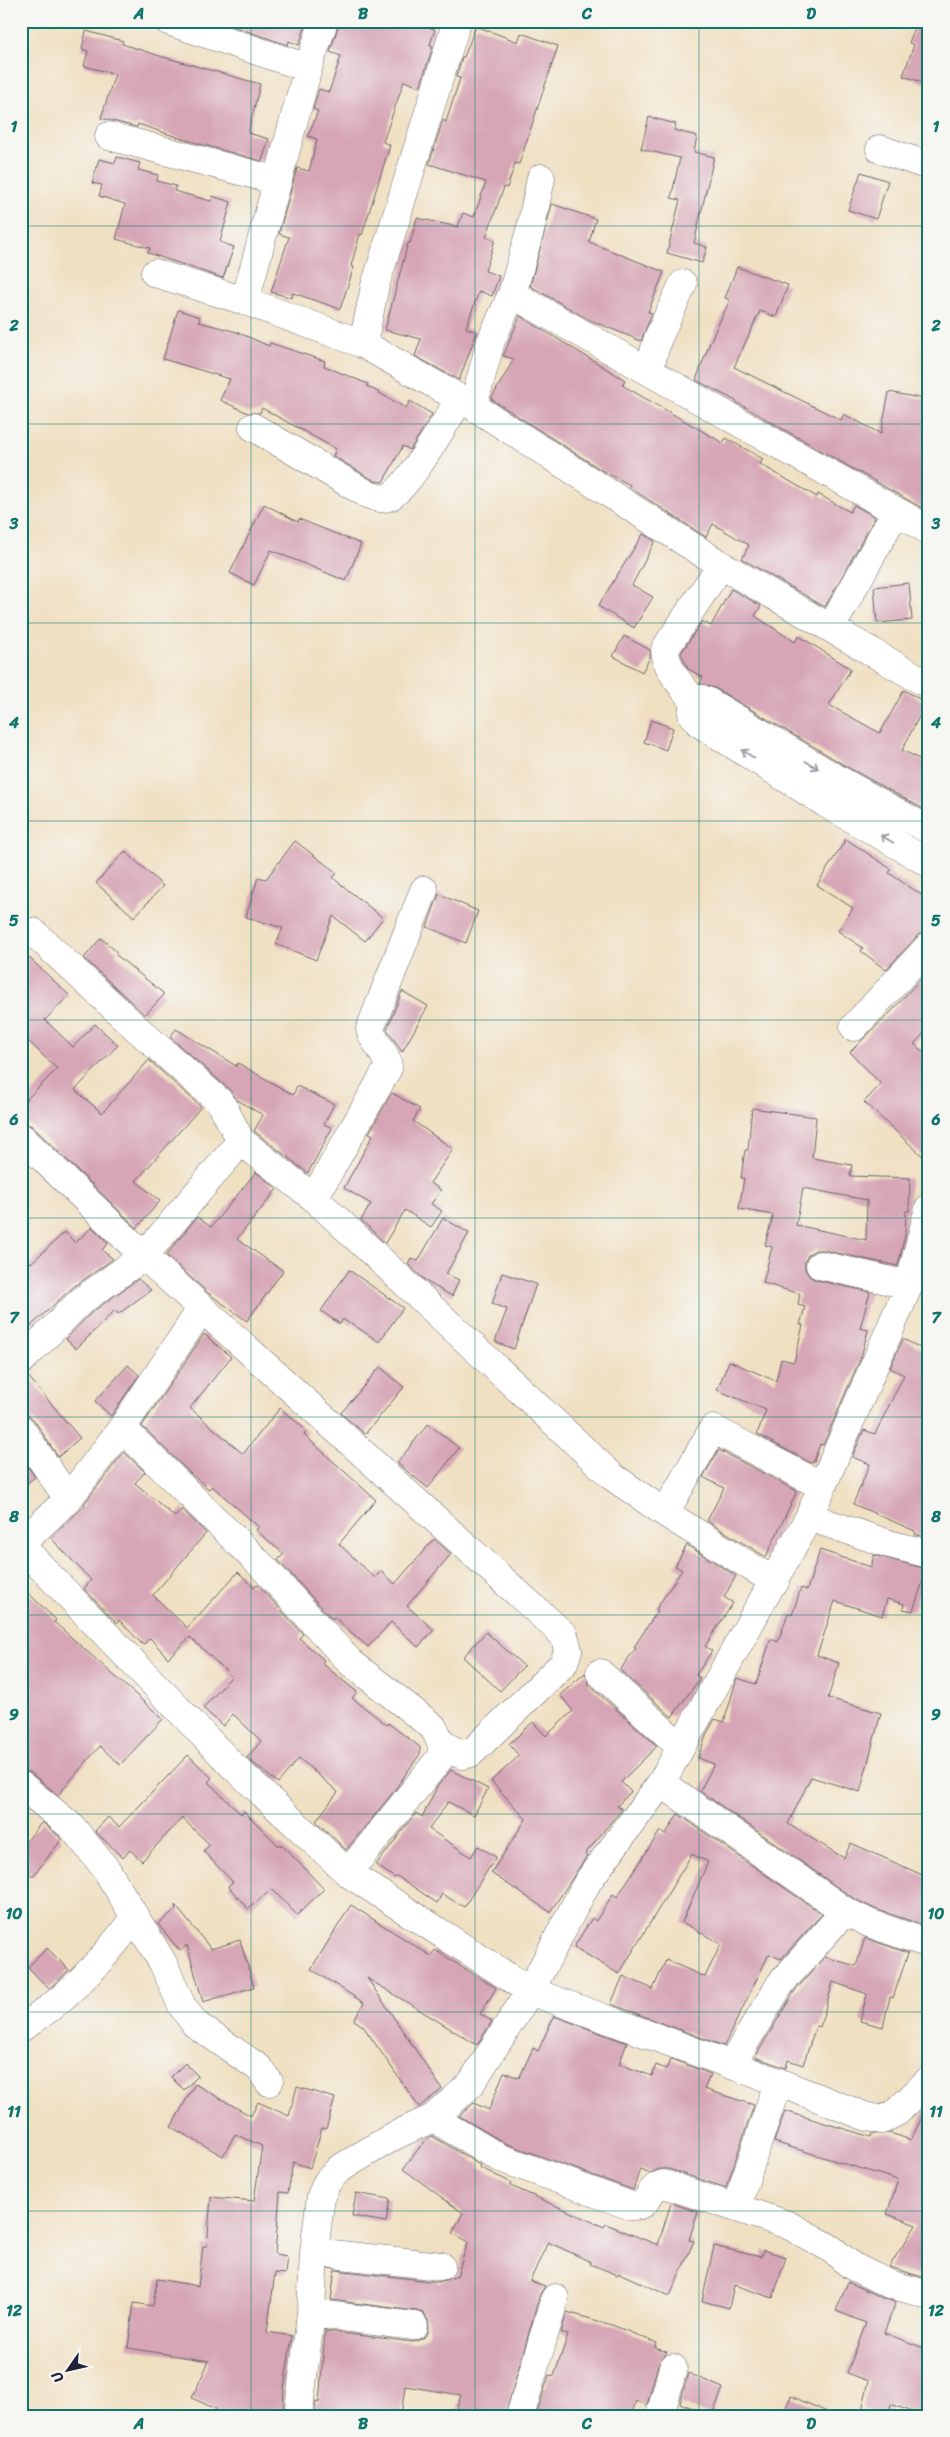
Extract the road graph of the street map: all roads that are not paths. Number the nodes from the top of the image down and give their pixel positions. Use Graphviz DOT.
graph roads {
  1 [pos="168,21"];
  2 [pos="324,21"];
  3 [pos="457,21"];
  4 [pos="308,68"];
  5 [pos="110,136"];
  6 [pos="880,149"];
  7 [pos="929,166"];
  8 [pos="540,178"];
  9 [pos="278,181"];
  10 [pos="155,273"];
  11 [pos="683,284"];
  12 [pos="512,294"];
  13 [pos="245,300"];
  14 [pos="363,344"];
  15 [pos="649,370"];
  16 [pos="466,403"];
  17 [pos="253,427"];
  18 [pos="896,511"];
  19 [pos="929,532"];
  20 [pos="721,565"];
  21 [pos="831,628"];
  22 [pos="929,685"];
  23 [pos="832,792"];
  24 [pos="929,830"];
  25 [pos="929,863"];
  26 [pos="424,890"];
  27 [pos="21,932"];
  28 [pos="929,946"];
  29 [pos="854,1027"];
  30 [pos="21,1137"];
  31 [pos="241,1140"];
  32 [pos="314,1198"];
  33 [pos="929,1208"];
  34 [pos="144,1256"];
  35 [pos="820,1265"];
  36 [pos="909,1285"];
  37 [pos="202,1308"];
  38 [pos="21,1361"];
  39 [pos="122,1428"];
  40 [pos="21,1429"];
  41 [pos="822,1486"];
  42 [pos="68,1499"];
  43 [pos="665,1513"];
  44 [pos="809,1517"];
  45 [pos="21,1545"];
  46 [pos="929,1554"];
  47 [pos="775,1582"];
  48 [pos="600,1673"];
  49 [pos="442,1744"];
  50 [pos="682,1747"];
  51 [pos="661,1783"];
  52 [pos="21,1786"];
  53 [pos="348,1874"];
  54 [pos="845,1911"];
  55 [pos="135,1917"];
  56 [pos="929,1944"];
  57 [pos="530,1991"];
  58 [pos="21,2028"];
  59 [pos="731,2065"];
  60 [pos="929,2080"];
  61 [pos="268,2082"];
  62 [pos="778,2082"];
  63 [pos="433,2118"];
  64 [pos="736,2207"];
  65 [pos="314,2252"];
  66 [pos="441,2266"];
  67 [pos="929,2295"];
  68 [pos="555,2298"];
  69 [pos="311,2313"];
  70 [pos="414,2326"];
  71 [pos="673,2368"];
  72 [pos="298,2416"];
  73 [pos="520,2416"];
  74 [pos="660,2416"];
  1 -- 4 [label="street"];
  2 -- 4 [label="street"];
  3 -- 14 [label="street"];
  4 -- 9 [label="street"];
  5 -- 9 [label="street"];
  6 -- 7 [label="street"];
  8 -- 12 [label="street"];
  9 -- 13 [label="street"];
  10 -- 13 [label="street"];
  11 -- 15 [label="street"];
  12 -- 15 [label="street"];
  12 -- 16 [label="street"];
  13 -- 14 [label="street"];
  14 -- 16 [label="street"];
  15 -- 18 [label="street"];
  16 -- 17 [label="street"];
  16 -- 20 [label="street"];
  18 -- 19 [label="street"];
  18 -- 21 [label="street"];
  20 -- 21 [label="street"];
  20 -- 23 [label="street"];
  21 -- 22 [label="street"];
  23 -- 24 [label="street"];
  25 -- 23 [label="street, one-way"];
  26 -- 32 [label="street"];
  27 -- 31 [label="street"];
  28 -- 29 [label="street"];
  30 -- 34 [label="street"];
  31 -- 32 [label="street"];
  31 -- 34 [label="street"];
  32 -- 43 [label="street"];
  33 -- 36 [label="street"];
  34 -- 37 [label="street"];
  34 -- 38 [label="street"];
  35 -- 36 [label="street"];
  36 -- 41 [label="street"];
  37 -- 39 [label="street"];
  37 -- 49 [label="street"];
  39 -- 42 [label="street"];
  39 -- 49 [label="street"];
  40 -- 42 [label="street"];
  41 -- 43 [label="street"];
  41 -- 44 [label="street"];
  42 -- 45 [label="street"];
  43 -- 47 [label="street"];
  44 -- 46 [label="street"];
  44 -- 47 [label="street"];
  45 -- 53 [label="street"];
  47 -- 50 [label="street"];
  48 -- 50 [label="street"];
  49 -- 53 [label="street"];
  50 -- 51 [label="street"];
  51 -- 54 [label="street"];
  51 -- 57 [label="street"];
  52 -- 55 [label="street"];
  53 -- 57 [label="street"];
  54 -- 56 [label="street"];
  54 -- 59 [label="street"];
  55 -- 58 [label="street"];
  55 -- 61 [label="street"];
  57 -- 59 [label="street"];
  57 -- 63 [label="street"];
  59 -- 62 [label="street"];
  60 -- 62 [label="street"];
  62 -- 64 [label="street"];
  63 -- 64 [label="street"];
  63 -- 65 [label="street"];
  64 -- 67 [label="street"];
  65 -- 66 [label="street"];
  65 -- 69 [label="street"];
  68 -- 73 [label="street"];
  69 -- 70 [label="street"];
  69 -- 72 [label="street"];
  71 -- 74 [label="street"];
}
